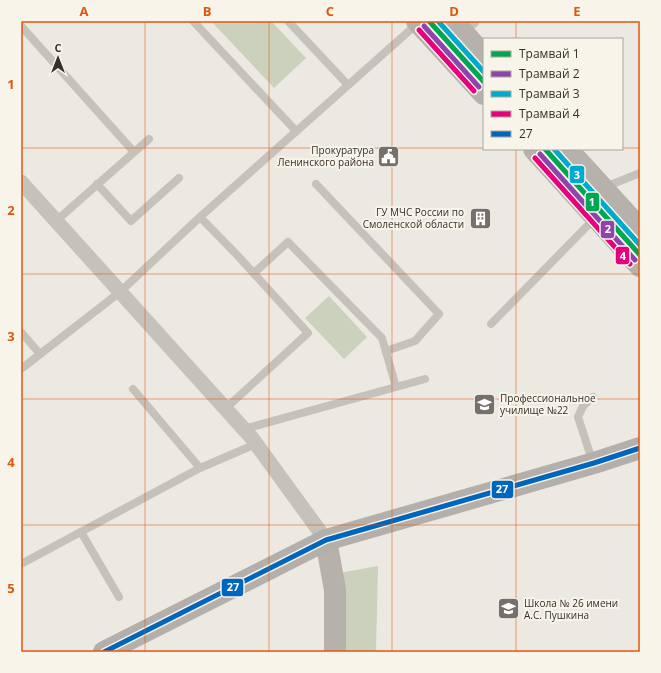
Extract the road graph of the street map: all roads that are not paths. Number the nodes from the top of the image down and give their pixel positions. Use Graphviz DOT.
graph roads {
  1 [pos="193,21"];
  2 [pos="288,21"];
  3 [pos="418,22"];
  4 [pos="462,24"];
  5 [pos="21,26"];
  6 [pos="483,55"];
  7 [pos="348,85"];
  8 [pos="483,93"];
  9 [pos="296,131"];
  10 [pos="149,139"];
  11 [pos="535,150"];
  12 [pos="568,150"];
  13 [pos="134,152"];
  14 [pos="640,173"];
  15 [pos="179,178"];
  16 [pos="21,182"];
  17 [pos="97,184"];
  18 [pos="316,184"];
  19 [pos="602,188"];
  20 [pos="200,217"];
  21 [pos="596,217"];
  22 [pos="56,221"];
  23 [pos="640,229"];
  24 [pos="640,266"];
  25 [pos="254,273"];
  26 [pos="120,292"];
  27 [pos="491,324"];
  28 [pos="21,332"];
  29 [pos="386,351"];
  30 [pos="40,354"];
  31 [pos="21,369"];
  32 [pos="425,379"];
  33 [pos="396,387"];
  34 [pos="134,389"];
  35 [pos="593,397"];
  36 [pos="225,408"];
  37 [pos="244,429"];
  38 [pos="256,444"];
  39 [pos="640,448"];
  40 [pos="594,463"];
  41 [pos="200,468"];
  42 [pos="81,532"];
  43 [pos="326,540"];
  44 [pos="21,564"];
  45 [pos="119,597"];
  46 [pos="104,652"];
  47 [pos="335,652"];
  1 -- 9 [label="lane"];
  2 -- 7 [label="lane"];
  3 -- 7 [label="lane"];
  3 -- 8 [label="main road"];
  4 -- 6 [label="main road"];
  5 -- 13 [label="lane"];
  7 -- 9 [label="lane"];
  9 -- 20 [label="lane"];
  10 -- 13 [label="lane"];
  11 -- 21 [label="main road"];
  12 -- 19 [label="main road"];
  13 -- 17 [label="lane"];
  14 -- 19 [label="lane"];
  15 -- 17 [label="lane"];
  16 -- 22 [label="street"];
  17 -- 22 [label="lane"];
  18 -- 29 [label="lane"];
  19 -- 23 [label="main road"];
  20 -- 25 [label="lane"];
  20 -- 26 [label="lane"];
  21 -- 24 [label="main road"];
  21 -- 27 [label="lane"];
  22 -- 26 [label="street"];
  25 -- 29 [label="lane"];
  25 -- 36 [label="lane"];
  26 -- 30 [label="lane"];
  26 -- 36 [label="street"];
  28 -- 30 [label="lane"];
  29 -- 33 [label="lane"];
  30 -- 31 [label="lane"];
  32 -- 33 [label="lane"];
  33 -- 37 [label="lane"];
  34 -- 41 [label="lane"];
  35 -- 40 [label="lane"];
  36 -- 37 [label="street"];
  37 -- 38 [label="street"];
  38 -- 41 [label="lane"];
  38 -- 43 [label="street"];
  39 -- 40 [label="main road"];
  40 -- 43 [label="main road"];
  41 -- 42 [label="lane"];
  42 -- 44 [label="lane"];
  42 -- 45 [label="lane"];
  43 -- 46 [label="main road"];
  43 -- 47 [label="main road"];
}
